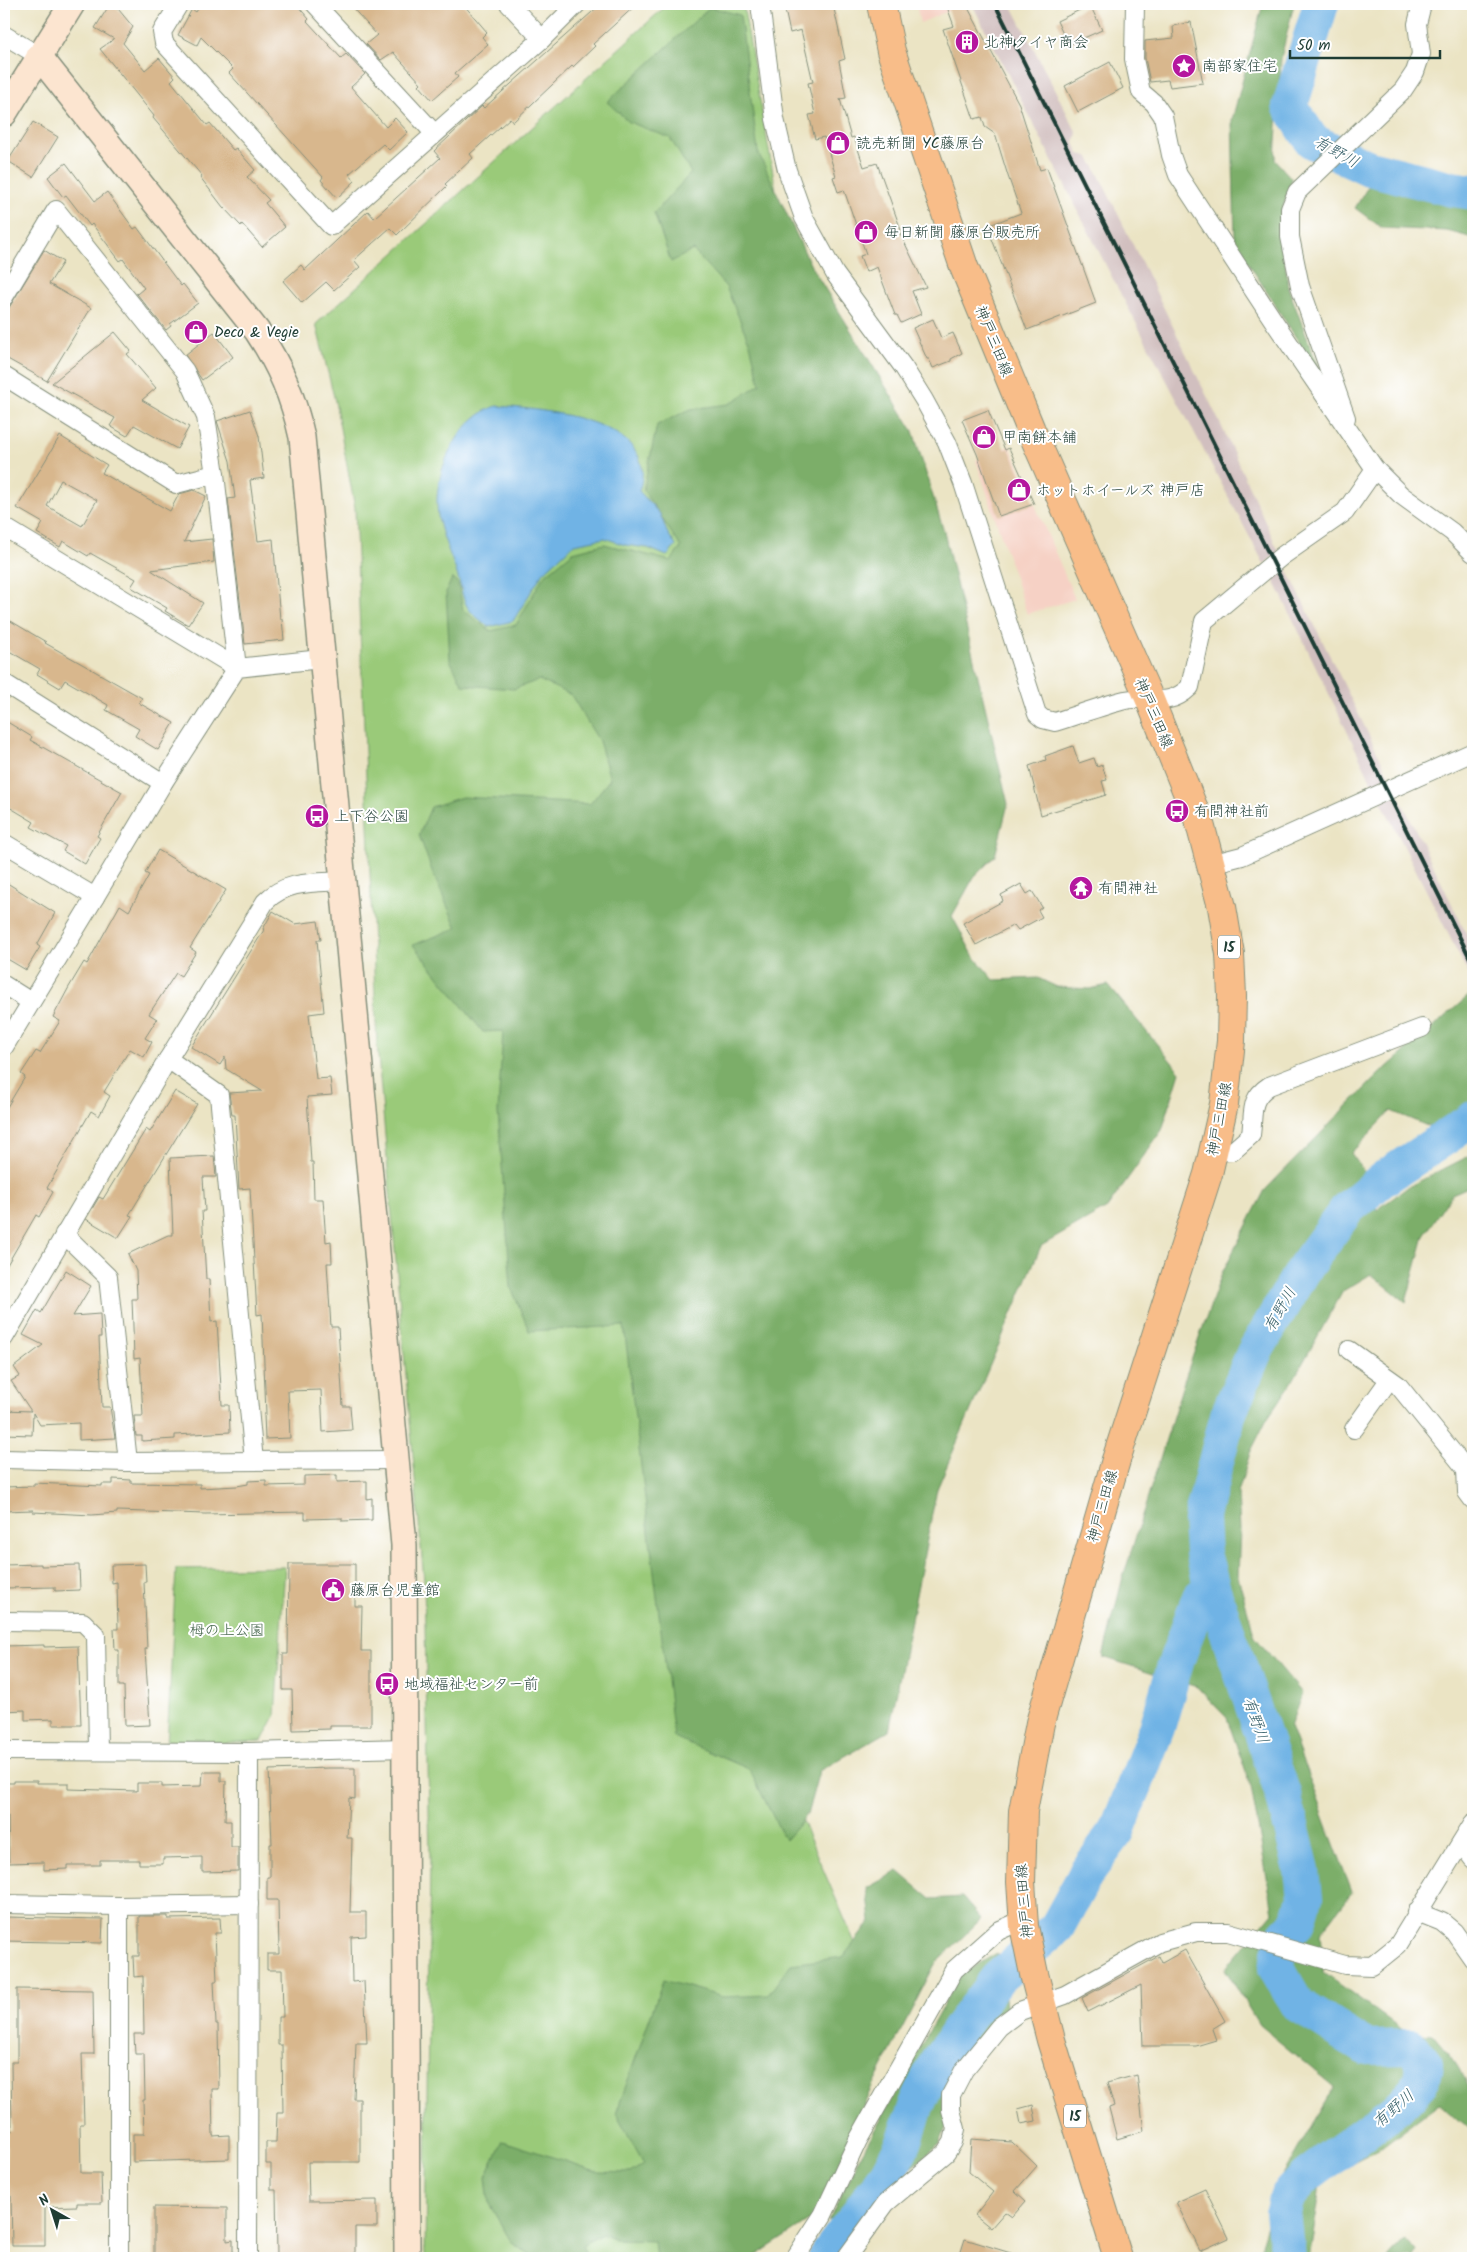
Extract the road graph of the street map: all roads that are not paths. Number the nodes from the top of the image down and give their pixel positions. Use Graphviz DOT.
graph roads {
  1 [pos="72,4"];
  2 [pos="179,4"];
  3 [pos="315,4"];
  4 [pos="509,4"];
  5 [pos="577,4"];
  6 [pos="760,4"];
  7 [pos="881,4"];
  8 [pos="1134,4"];
  9 [pos="1422,4"];
  10 [pos="4,35"];
  11 [pos="542,39"];
  12 [pos="39,56"];
  13 [pos="4,114"];
  14 [pos="434,133"];
  15 [pos="4,297"];
  16 [pos="4,376"];
  17 [pos="1352,437"];
  18 [pos="1375,469"];
  19 [pos="216,474"];
  20 [pos="4,527"];
  21 [pos="1473,553"];
  22 [pos="321,659"];
  23 [pos="238,668"];
  24 [pos="4,683"];
  25 [pos="1150,700"];
  26 [pos="1473,752"];
  27 [pos="163,783"];
  28 [pos="4,843"];
  29 [pos="1211,864"];
  30 [pos="344,881"];
  31 [pos="95,897"];
  32 [pos="4,985"];
  33 [pos="30,1002"];
  34 [pos="1422,1028"];
  35 [pos="4,1047"];
  36 [pos="168,1059"];
  37 [pos="1213,1152"];
  38 [pos="64,1234"];
  39 [pos="4,1338"];
  40 [pos="1349,1350"];
  41 [pos="1389,1380"];
  42 [pos="1354,1429"];
  43 [pos="4,1459"];
  44 [pos="398,1460"];
  45 [pos="254,1461"];
  46 [pos="128,1462"];
  47 [pos="1473,1500"];
  48 [pos="4,1621"];
  49 [pos="406,1748"];
  50 [pos="4,1750"];
  51 [pos="98,1751"];
  52 [pos="249,1752"];
  53 [pos="1473,1824"];
  54 [pos="1461,1843"];
  55 [pos="1473,1859"];
  56 [pos="4,1904"];
  57 [pos="249,1904"];
  58 [pos="118,1906"];
  59 [pos="1417,1912"];
  60 [pos="1024,1922"];
  61 [pos="1473,1959"];
  62 [pos="1042,2003"];
  63 [pos="802,2256"];
  64 [pos="120,2258"];
  65 [pos="248,2258"];
  66 [pos="407,2258"];
  67 [pos="846,2258"];
  68 [pos="1118,2258"];
  1 -- 12 [label="street"];
  2 -- 14 [label="street"];
  3 -- 14 [label="street"];
  4 -- 11 [label="street"];
  5 -- 11 [label="street"];
  6 -- 25 [label="street"];
  7 -- 25 [label="main road, 神戸三田線 / 15"];
  8 -- 17 [label="street"];
  9 -- 17 [label="street"];
  10 -- 12 [label="street"];
  11 -- 14 [label="street"];
  12 -- 13 [label="street"];
  12 -- 22 [label="street"];
  15 -- 19 [label="street"];
  16 -- 19 [label="street"];
  17 -- 18 [label="street"];
  18 -- 21 [label="street"];
  18 -- 25 [label="street"];
  19 -- 23 [label="street"];
  20 -- 23 [label="street"];
  22 -- 23 [label="street"];
  22 -- 30 [label="street"];
  23 -- 27 [label="street"];
  24 -- 27 [label="street"];
  25 -- 29 [label="main road, 神戸三田線 / 15"];
  26 -- 29 [label="street"];
  27 -- 31 [label="street"];
  28 -- 31 [label="street"];
  29 -- 37 [label="main road, 神戸三田線 / 15"];
  30 -- 36 [label="street"];
  30 -- 44 [label="street"];
  31 -- 33 [label="street"];
  32 -- 33 [label="street"];
  33 -- 35 [label="street"];
  34 -- 37 [label="street"];
  36 -- 38 [label="street"];
  36 -- 45 [label="street"];
  37 -- 60 [label="main road, 神戸三田線 / 15"];
  38 -- 39 [label="street"];
  38 -- 46 [label="street"];
  40 -- 41 [label="street"];
  41 -- 42 [label="street"];
  41 -- 47 [label="street"];
  43 -- 46 [label="street"];
  44 -- 45 [label="street"];
  44 -- 49 [label="street"];
  45 -- 46 [label="street"];
  48 -- 51 [label="street"];
  49 -- 52 [label="street"];
  49 -- 66 [label="street"];
  50 -- 51 [label="street"];
  51 -- 52 [label="street"];
  52 -- 57 [label="street"];
  53 -- 54 [label="street"];
  54 -- 55 [label="street"];
  54 -- 59 [label="street"];
  56 -- 58 [label="street"];
  57 -- 58 [label="street"];
  57 -- 65 [label="street"];
  58 -- 64 [label="street"];
  59 -- 61 [label="street"];
  59 -- 62 [label="street"];
  60 -- 62 [label="main road, 神戸三田線 / 15"];
  60 -- 63 [label="street"];
  62 -- 67 [label="street"];
  62 -- 68 [label="main road, 神戸三田線 / 15"];
}
